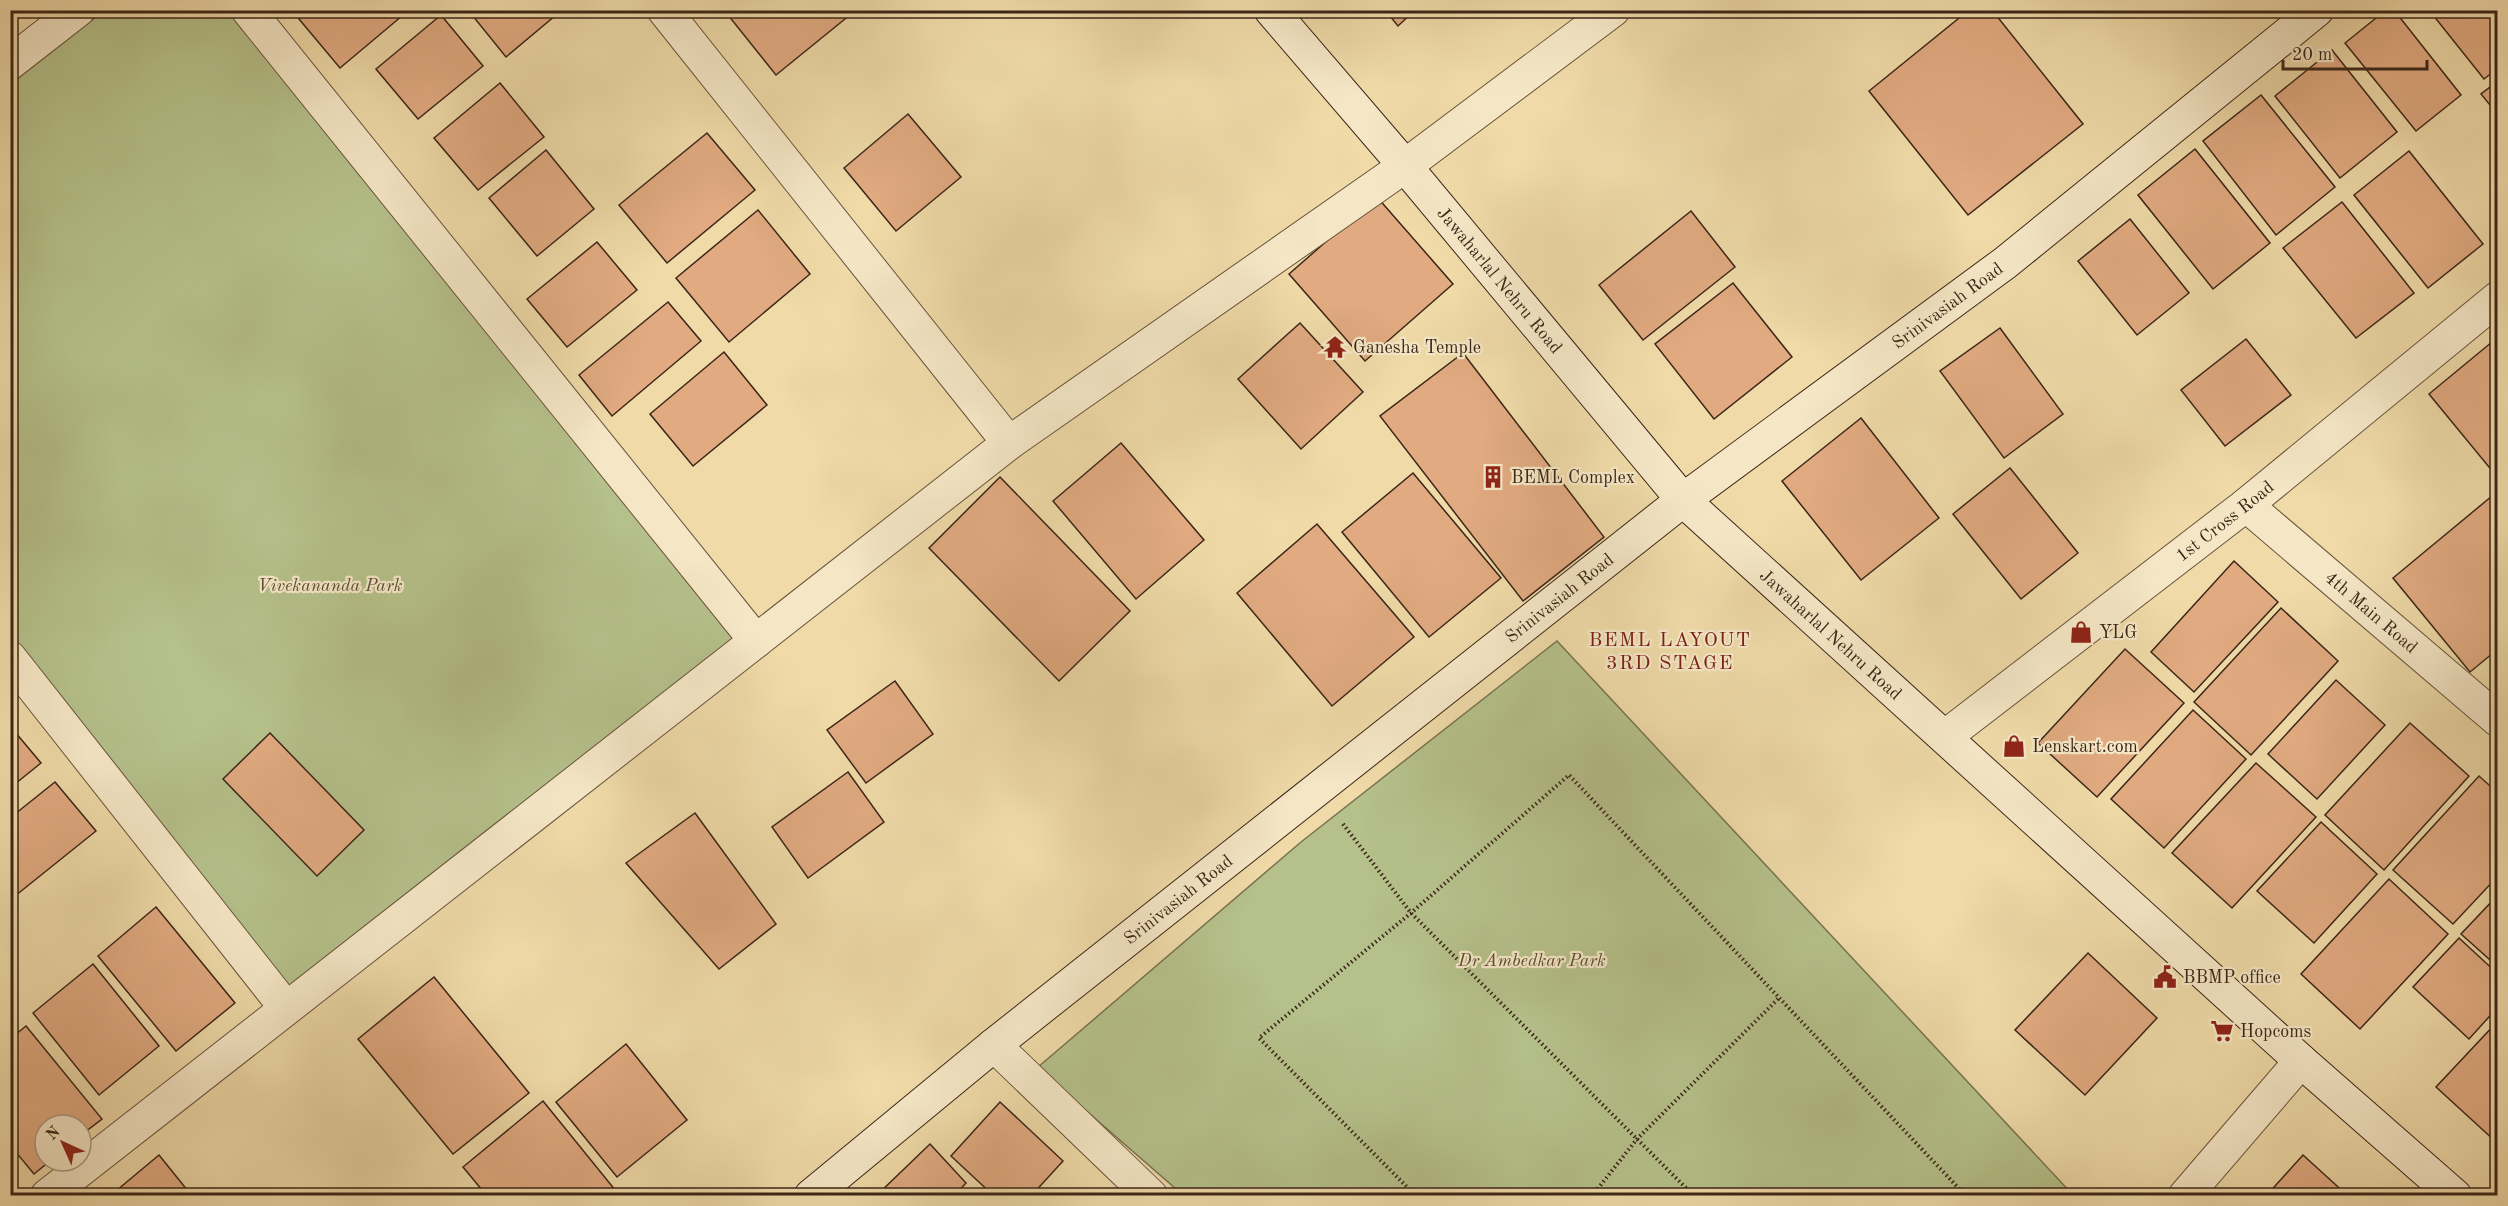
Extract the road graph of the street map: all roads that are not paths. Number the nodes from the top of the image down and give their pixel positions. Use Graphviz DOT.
graph roads {
  1 [pos="78,10"];
  2 [pos="248,10"];
  3 [pos="664,10"];
  4 [pos="1271,10"];
  5 [pos="1612,10"];
  6 [pos="2317,10"];
  7 [pos="10,63"];
  8 [pos="1405,166"];
  9 [pos="2498,297"];
  10 [pos="1009,443"];
  11 [pos="1683,500"];
  12 [pos="2246,504"];
  13 [pos="756,641"];
  14 [pos="10,658"];
  15 [pos="2497,719"];
  16 [pos="1946,736"];
  17 [pos="286,1008"];
  18 [pos="994,1045"];
  19 [pos="2301,1060"];
  20 [pos="47,1196"];
  21 [pos="811,1196"];
  22 [pos="1151,1196"];
  23 [pos="2185,1196"];
  24 [pos="2456,1196"];
  1 -- 7 [label="street"];
  2 -- 13 [label="street"];
  3 -- 10 [label="street"];
  4 -- 8 [label="street, Jawaharlal Nehru Road"];
  5 -- 8 [label="street"];
  6 -- 11 [label="street, Srinivasiah Road"];
  8 -- 10 [label="street"];
  8 -- 11 [label="street, Jawaharlal Nehru Road"];
  9 -- 12 [label="street, 1st Cross Road"];
  10 -- 13 [label="street"];
  11 -- 16 [label="street, Jawaharlal Nehru Road"];
  11 -- 18 [label="street, Srinivasiah Road"];
  12 -- 15 [label="street, 4th Main Road"];
  12 -- 16 [label="street, 1st Cross Road"];
  13 -- 17 [label="street"];
  14 -- 17 [label="street"];
  16 -- 19 [label="street, Jawaharlal Nehru Road"];
  17 -- 20 [label="street"];
  18 -- 21 [label="street, Srinivasiah Road"];
  18 -- 22 [label="street"];
  19 -- 23 [label="street"];
  19 -- 24 [label="street, Jawaharlal Nehru Road"];
}
